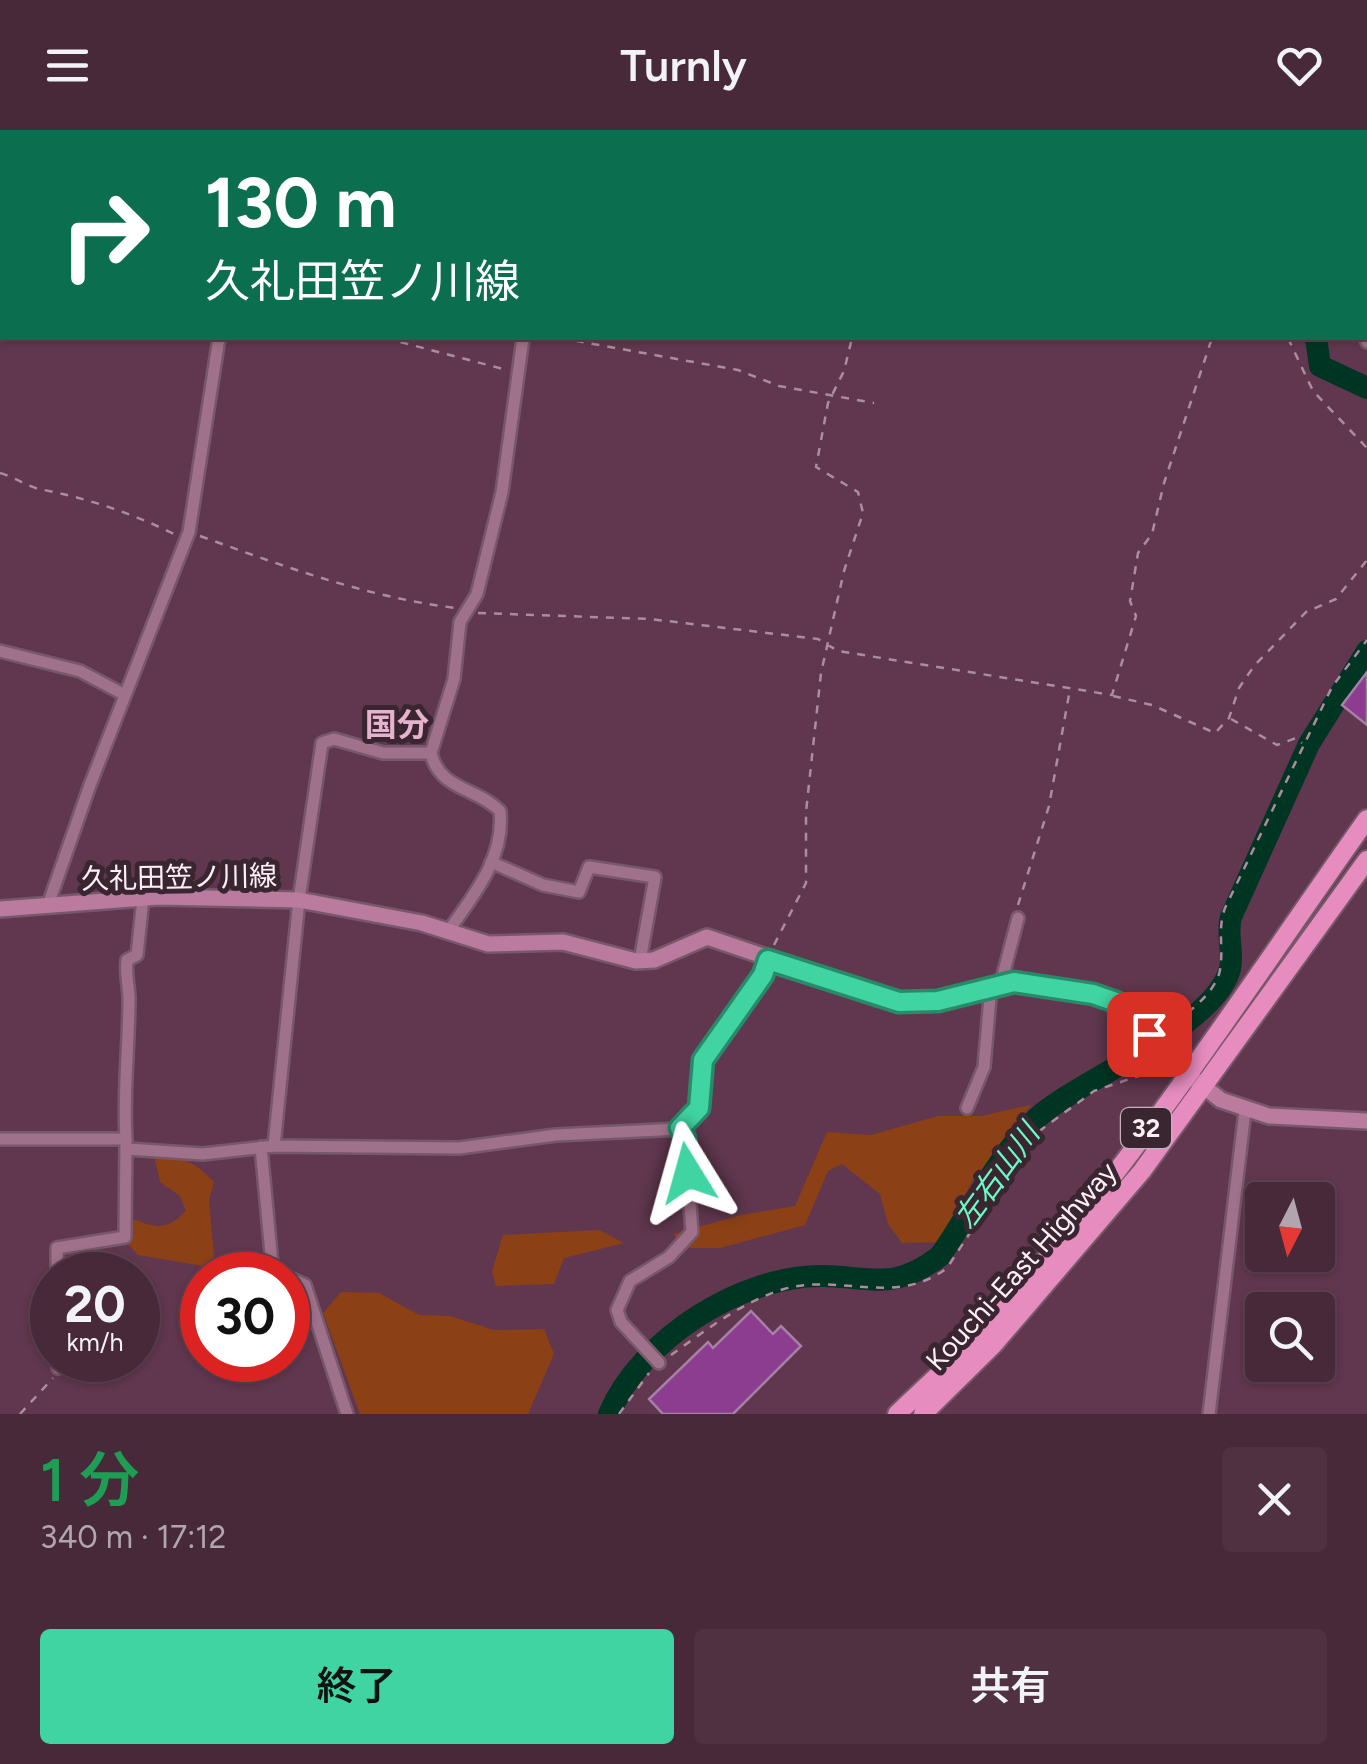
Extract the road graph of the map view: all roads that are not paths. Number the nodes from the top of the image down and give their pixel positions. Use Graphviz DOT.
graph roads {
  1 [pos="219,340"];
  2 [pos="523,340"];
  3 [pos="0,651"];
  4 [pos="125,695"];
  5 [pos="431,753"];
  6 [pos="1367,819"];
  7 [pos="1367,860"];
  8 [pos="491,862"];
  9 [pos="143,898"];
  10 [pos="299,900"];
  11 [pos="48,905"];
  12 [pos="0,909"];
  13 [pos="1018,918"];
  14 [pos="448,930"];
  15 [pos="768,960"];
  16 [pos="640,961"];
  17 [pos="996,984"];
  18 [pos="1175,1065"];
  19 [pos="1201,1088"];
  20 [pos="967,1108"];
  21 [pos="1245,1111"];
  22 [pos="1367,1121"];
  23 [pos="680,1128"];
  24 [pos="0,1139"];
  25 [pos="126,1144"];
  26 [pos="268,1147"];
  27 [pos="56,1252"];
  28 [pos="273,1252"];
  29 [pos="310,1297"];
  30 [pos="655,1357"];
  31 [pos="348,1414"];
  32 [pos="897,1414"];
  33 [pos="923,1414"];
  34 [pos="1209,1414"];
  1 -- 4 [label="street"];
  2 -- 5 [label="street"];
  3 -- 4 [label="street"];
  4 -- 11 [label="street"];
  5 -- 8 [label="street"];
  5 -- 10 [label="street"];
  6 -- 18 [label="highway, Kouchi-East Highway / 32"];
  7 -- 19 [label="highway, Kouchi-East Highway / 32"];
  8 -- 14 [label="street"];
  8 -- 16 [label="street"];
  9 -- 10 [label="main road, 久礼田笠ノ川線"];
  9 -- 11 [label="main road, 久礼田笠ノ川線"];
  9 -- 25 [label="street"];
  10 -- 14 [label="main road, 久礼田笠ノ川線"];
  10 -- 26 [label="street"];
  11 -- 12 [label="main road, 久礼田笠ノ川線"];
  13 -- 17 [label="street"];
  14 -- 16 [label="main road, 久礼田笠ノ川線"];
  15 -- 16 [label="main road"];
  15 -- 17 [label="main road"];
  15 -- 23 [label="street"];
  17 -- 18 [label="main road"];
  17 -- 20 [label="street"];
  18 -- 19 [label="main road"];
  18 -- 32 [label="highway, Kouchi-East Highway / 32"];
  19 -- 21 [label="main road"];
  19 -- 33 [label="highway, Kouchi-East Highway / 32"];
  21 -- 22 [label="main road"];
  21 -- 34 [label="street"];
  23 -- 26 [label="street"];
  23 -- 30 [label="street"];
  24 -- 25 [label="street"];
  25 -- 26 [label="street"];
  25 -- 27 [label="street"];
  26 -- 28 [label="street"];
  29 -- 31 [label="street"];
}
